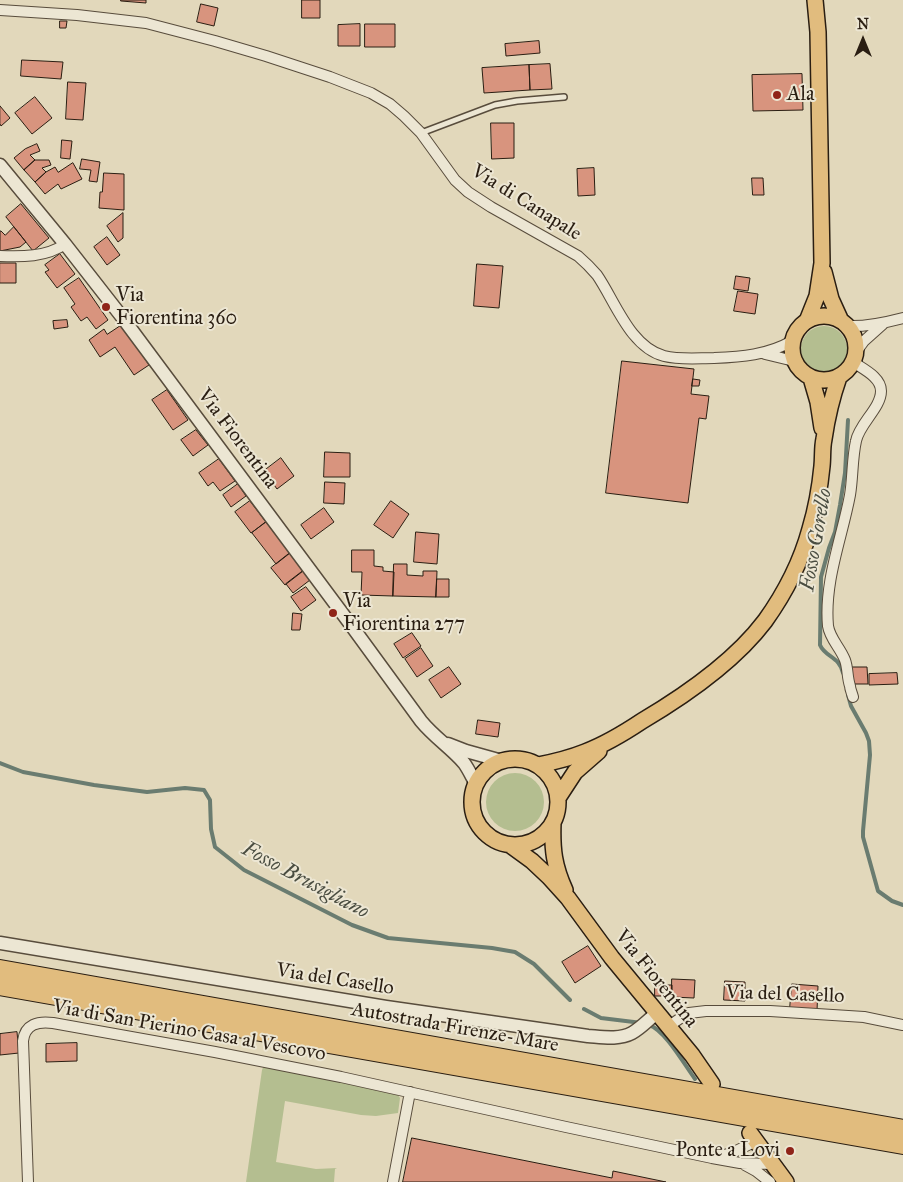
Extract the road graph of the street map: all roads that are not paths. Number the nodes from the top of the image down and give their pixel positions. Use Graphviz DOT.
graph roads {
  1 [pos="815,0"];
  2 [pos="0,10"];
  3 [pos="564,97"];
  4 [pos="421,133"];
  5 [pos="0,165"];
  6 [pos="65,244"];
  7 [pos="0,256"];
  8 [pos="822,263"];
  9 [pos="903,318"];
  10 [pos="807,321"];
  11 [pos="844,323"];
  12 [pos="884,324"];
  13 [pos="792,341"];
  14 [pos="762,354"];
  15 [pos="854,357"];
  16 [pos="794,361"];
  17 [pos="839,377"];
  18 [pos="810,378"];
  19 [pos="824,439"];
  20 [pos="853,697"];
  21 [pos="439,740"];
  22 [pos="611,740"];
  23 [pos="502,761"];
  24 [pos="538,765"];
  25 [pos="476,784"];
  26 [pos="558,798"];
  27 [pos="553,823"];
  28 [pos="510,845"];
  29 [pos="568,898"];
  30 [pos="0,943"];
  31 [pos="0,969"];
  32 [pos="0,986"];
  33 [pos="657,1013"];
  34 [pos="903,1025"];
  35 [pos="669,1026"];
  36 [pos="712,1084"];
  37 [pos="410,1092"];
  38 [pos="903,1129"];
  39 [pos="753,1137"];
  40 [pos="903,1145"];
  41 [pos="712,1158"];
  42 [pos="740,1163"];
  43 [pos="777,1176"];
  44 [pos="28,1182"];
  45 [pos="393,1182"];
  1 -- 8 [label="main road"];
  2 -- 4 [label="street, Via di Canapale"];
  3 -- 4 [label="lane"];
  4 -- 14 [label="street, Via di Canapale"];
  5 -- 6 [label="street, Via Fiorentina"];
  6 -- 7 [label="street"];
  6 -- 21 [label="street, Via Fiorentina"];
  8 -- 10 [label="main road"];
  8 -- 11 [label="main road"];
  9 -- 12 [label="street"];
  10 -- 11 [label="main road"];
  10 -- 13 [label="main road"];
  11 -- 12 [label="street"];
  11 -- 15 [label="main road"];
  12 -- 15 [label="street"];
  13 -- 14 [label="street, Via di Canapale"];
  13 -- 16 [label="main road"];
  14 -- 16 [label="street"];
  15 -- 17 [label="main road"];
  15 -- 20 [label="street"];
  16 -- 18 [label="main road"];
  17 -- 18 [label="main road"];
  17 -- 19 [label="main road"];
  18 -- 19 [label="main road"];
  19 -- 22 [label="main road"];
  21 -- 23 [label="street, Via Fiorentina"];
  21 -- 25 [label="street, Via Fiorentina"];
  22 -- 24 [label="main road"];
  22 -- 26 [label="main road"];
  23 -- 24 [label="main road"];
  23 -- 25 [label="main road"];
  24 -- 26 [label="main road"];
  25 -- 28 [label="main road"];
  26 -- 27 [label="main road"];
  27 -- 28 [label="main road"];
  27 -- 29 [label="main road, Via Fiorentina"];
  28 -- 29 [label="main road, Via Fiorentina"];
  29 -- 33 [label="main road, Via Fiorentina"];
  30 -- 33 [label="street, Via del Casello"];
  31 -- 38 [label="highway, Autostrada Firenze-Mare"];
  32 -- 40 [label="highway, Autostrada Firenze-Mare"];
  33 -- 35 [label="main road, Via Fiorentina"];
  34 -- 35 [label="street, Via del Casello"];
  35 -- 36 [label="main road, Via Fiorentina"];
  37 -- 41 [label="street, Via di San Pierino Casa al Vescovo"];
  37 -- 44 [label="street, Via di San Pierino Casa al Vescovo"];
  37 -- 45 [label="street"];
  39 -- 41 [label="street"];
  39 -- 43 [label="main road"];
  41 -- 42 [label="street, Via di San Pierino Casa al Vescovo"];
  42 -- 43 [label="street"];
  42 -- 43 [label="street"];
}
